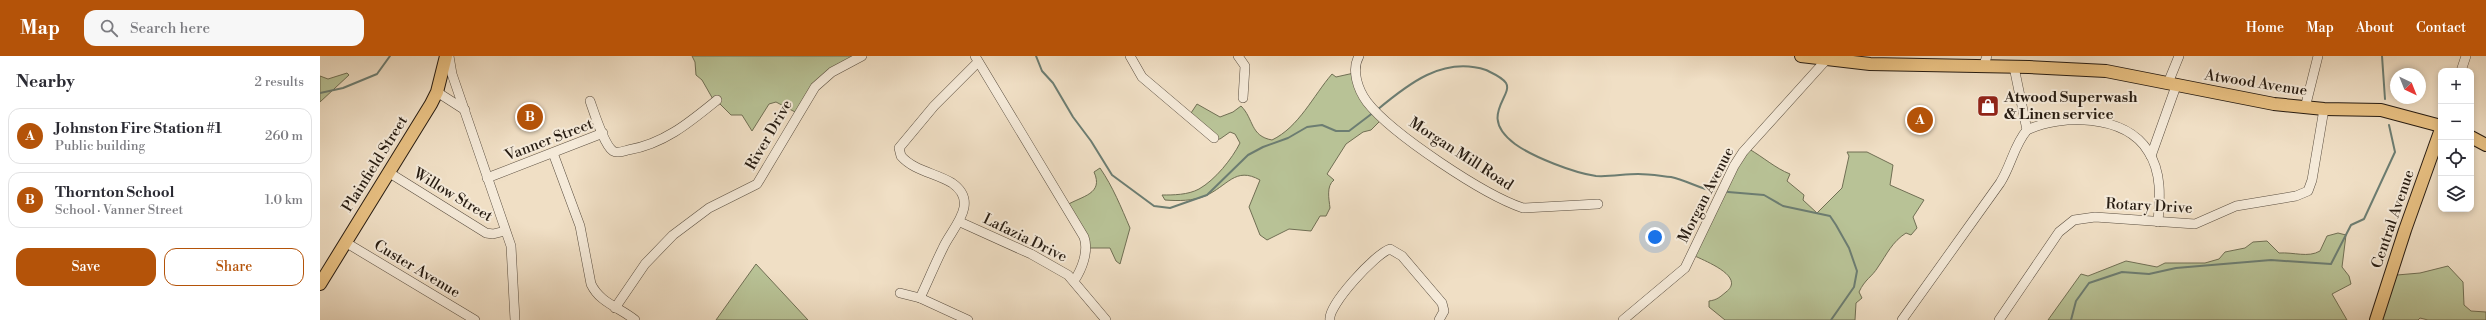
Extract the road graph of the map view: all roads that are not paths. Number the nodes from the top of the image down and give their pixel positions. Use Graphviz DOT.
graph roads {
  1 [pos="448,56"];
  2 [pos="862,56"];
  3 [pos="1130,56"];
  4 [pos="1238,56"];
  5 [pos="1359,56"];
  6 [pos="1802,56"];
  7 [pos="2179,56"];
  8 [pos="2318,56"];
  9 [pos="2466,56"];
  10 [pos="977,59"];
  11 [pos="1827,59"];
  12 [pos="1985,62"];
  13 [pos="2014,67"];
  14 [pos="2462,68"];
  15 [pos="2172,84"];
  16 [pos="437,92"];
  17 [pos="1244,98"];
  18 [pos="718,100"];
  19 [pos="590,101"];
  20 [pos="2305,108"];
  21 [pos="2324,109"];
  22 [pos="465,110"];
  23 [pos="2438,127"];
  24 [pos="2026,130"];
  25 [pos="603,133"];
  26 [pos="2438,136"];
  27 [pos="1214,138"];
  28 [pos="2474,138"];
  29 [pos="2486,144"];
  30 [pos="553,153"];
  31 [pos="2151,156"];
  32 [pos="388,172"];
  33 [pos="487,178"];
  34 [pos="1598,204"];
  35 [pos="960,222"];
  36 [pos="2158,222"];
  37 [pos="505,231"];
  38 [pos="345,242"];
  39 [pos="1074,281"];
  40 [pos="320,284"];
  41 [pos="900,293"];
  42 [pos="920,298"];
  43 [pos="615,308"];
  44 [pos="475,320"];
  45 [pos="515,320"];
  46 [pos="635,320"];
  47 [pos="968,320"];
  48 [pos="1106,320"];
  49 [pos="1330,320"];
  50 [pos="1439,320"];
  51 [pos="1623,320"];
  52 [pos="1902,320"];
  53 [pos="2000,320"];
  54 [pos="2376,320"];
  1 -- 16 [label="main road, Plainfield Street"];
  1 -- 22 [label="street"];
  2 -- 43 [label="street, River Drive"];
  3 -- 27 [label="street"];
  4 -- 17 [label="street"];
  5 -- 34 [label="street, Morgan Mill Road"];
  6 -- 11 [label="main road, Atwood Avenue"];
  7 -- 15 [label="street"];
  8 -- 20 [label="street"];
  9 -- 14 [label="street"];
  10 -- 35 [label="street"];
  10 -- 39 [label="street"];
  11 -- 12 [label="main road, Atwood Avenue"];
  11 -- 51 [label="street, Morgan Avenue"];
  12 -- 13 [label="main road, Atwood Avenue"];
  13 -- 15 [label="main road, Atwood Avenue"];
  13 -- 24 [label="street"];
  15 -- 20 [label="main road, Atwood Avenue"];
  15 -- 31 [label="street"];
  16 -- 22 [label="street"];
  16 -- 32 [label="main road, Plainfield Street"];
  18 -- 25 [label="street, Vanner Street"];
  19 -- 25 [label="street"];
  20 -- 21 [label="main road, Atwood Avenue"];
  21 -- 23 [label="main road, Atwood Avenue"];
  21 -- 36 [label="street, Rotary Drive"];
  22 -- 33 [label="street"];
  24 -- 31 [label="street"];
  24 -- 52 [label="street"];
  25 -- 30 [label="street, Vanner Street"];
  26 -- 54 [label="main road, Central Avenue"];
  28 -- 29 [label="main road"];
  30 -- 33 [label="street, Vanner Street"];
  30 -- 43 [label="street"];
  31 -- 36 [label="street"];
  32 -- 37 [label="street, Willow Street"];
  32 -- 38 [label="main road, Plainfield Street"];
  33 -- 37 [label="street"];
  35 -- 39 [label="street, Lafazia Drive"];
  35 -- 42 [label="street"];
  36 -- 53 [label="street, Rotary Drive"];
  37 -- 45 [label="street"];
  38 -- 40 [label="main road, Plainfield Street"];
  38 -- 44 [label="street, Custer Avenue"];
  39 -- 48 [label="street, Lafazia Drive"];
  41 -- 42 [label="street"];
  42 -- 47 [label="street"];
  43 -- 46 [label="street"];
  49 -- 50 [label="street"];
}
